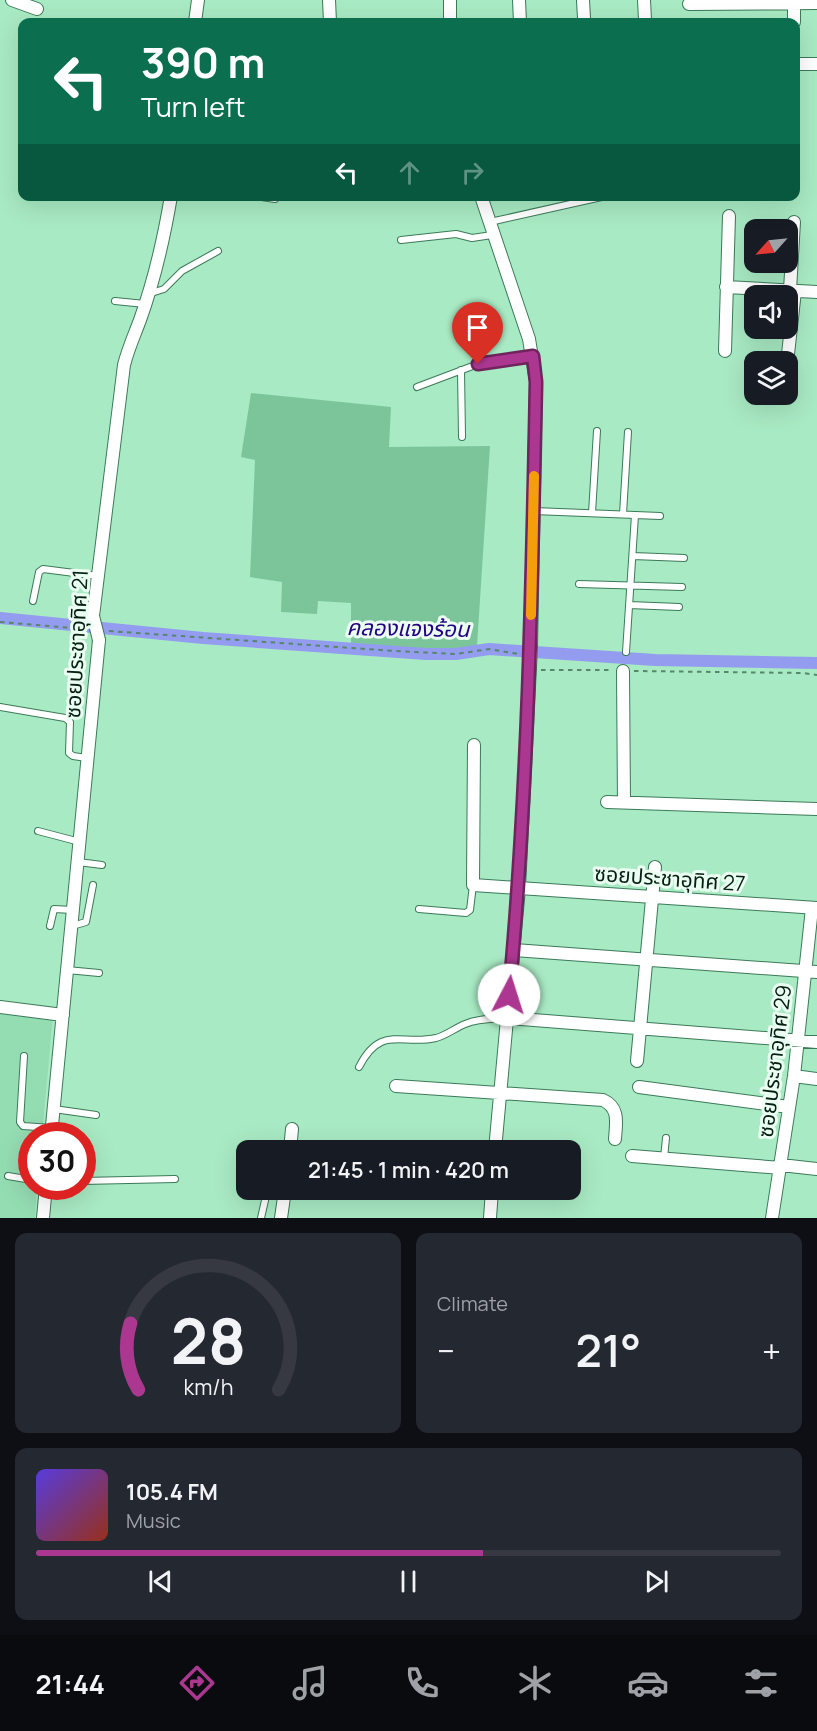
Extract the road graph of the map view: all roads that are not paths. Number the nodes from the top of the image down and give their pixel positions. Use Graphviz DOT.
graph roads {
  1 [pos="12,0"];
  2 [pos="198,0"];
  3 [pos="329,0"];
  4 [pos="450,0"];
  5 [pos="519,0"];
  6 [pos="583,0"];
  7 [pos="644,0"];
  8 [pos="794,2"];
  9 [pos="817,3"];
  10 [pos="689,4"];
  11 [pos="37,9"];
  12 [pos="196,18"];
  13 [pos="330,18"];
  14 [pos="450,18"];
  15 [pos="519,18"];
  16 [pos="584,18"];
  17 [pos="645,18"];
  18 [pos="794,18"];
  19 [pos="800,63"];
  20 [pos="817,64"];
  21 [pos="170,201"];
  22 [pos="482,201"];
  23 [pos="588,201"];
  24 [pos="729,216"];
  25 [pos="490,228"];
  26 [pos="400,240"];
  27 [pos="218,251"];
  28 [pos="726,287"];
  29 [pos="744,288"];
  30 [pos="798,290"];
  31 [pos="817,292"];
  32 [pos="146,299"];
  33 [pos="115,301"];
  34 [pos="725,351"];
  35 [pos="533,356"];
  36 [pos="461,369"];
  37 [pos="417,387"];
  38 [pos="597,431"];
  39 [pos="628,432"];
  40 [pos="462,437"];
  41 [pos="534,511"];
  42 [pos="592,513"];
  43 [pos="623,514"];
  44 [pos="635,515"];
  45 [pos="660,516"];
  46 [pos="633,556"];
  47 [pos="684,558"];
  48 [pos="98,576"];
  49 [pos="579,584"];
  50 [pos="631,586"];
  51 [pos="682,586"];
  52 [pos="33,601"];
  53 [pos="629,605"];
  54 [pos="679,607"];
  55 [pos="626,652"];
  56 [pos="623,670"];
  57 [pos="0,707"];
  58 [pos="474,745"];
  59 [pos="88,758"];
  60 [pos="607,802"];
  61 [pos="624,802"];
  62 [pos="817,809"];
  63 [pos="38,831"];
  64 [pos="80,842"];
  65 [pos="78,862"];
  66 [pos="102,865"];
  67 [pos="655,867"];
  68 [pos="93,885"];
  69 [pos="473,885"];
  70 [pos="519,888"];
  71 [pos="652,896"];
  72 [pos="815,908"];
  73 [pos="419,909"];
  74 [pos="73,910"];
  75 [pos="50,926"];
  76 [pos="72,926"];
  77 [pos="514,950"];
  78 [pos="647,959"];
  79 [pos="67,970"];
  80 [pos="804,971"];
  81 [pos="817,972"];
  82 [pos="99,974"];
  83 [pos="0,1007"];
  84 [pos="63,1015"];
  85 [pos="507,1018"];
  86 [pos="640,1028"];
  87 [pos="797,1040"];
  88 [pos="817,1042"];
  89 [pos="24,1056"];
  90 [pos="637,1061"];
  91 [pos="359,1067"];
  92 [pos="794,1077"];
  93 [pos="817,1079"];
  94 [pos="396,1086"];
  95 [pos="639,1087"];
  96 [pos="500,1094"];
  97 [pos="789,1107"];
  98 [pos="54,1109"];
  99 [pos="96,1115"];
  100 [pos="20,1122"];
  101 [pos="53,1122"];
  102 [pos="292,1129"];
  103 [pos="666,1138"];
  104 [pos="291,1140"];
  105 [pos="496,1140"];
  106 [pos="615,1140"];
  107 [pos="632,1156"];
  108 [pos="664,1159"];
  109 [pos="781,1167"];
  110 [pos="817,1169"];
  111 [pos="8,1176"];
  112 [pos="18,1178"];
  113 [pos="175,1179"];
  114 [pos="96,1181"];
  115 [pos="45,1200"];
  116 [pos="265,1200"];
  117 [pos="283,1200"];
  118 [pos="491,1200"];
  119 [pos="43,1218"];
  120 [pos="261,1218"];
  121 [pos="281,1218"];
  122 [pos="490,1218"];
  123 [pos="772,1218"];
  1 -- 11 [label="street"];
  2 -- 12 [label="street"];
  3 -- 13 [label="street"];
  4 -- 14 [label="street"];
  5 -- 15 [label="street"];
  6 -- 16 [label="street"];
  7 -- 17 [label="street"];
  8 -- 9 [label="street"];
  8 -- 10 [label="street"];
  8 -- 18 [label="street"];
  19 -- 20 [label="street"];
  21 -- 32 [label="street, ซอยประชาอุทิศ 21"];
  22 -- 25 [label="street"];
  23 -- 25 [label="lane"];
  24 -- 28 [label="street"];
  25 -- 26 [label="lane"];
  25 -- 35 [label="street"];
  27 -- 32 [label="lane"];
  28 -- 29 [label="street"];
  28 -- 34 [label="street"];
  30 -- 31 [label="street"];
  32 -- 33 [label="lane"];
  32 -- 48 [label="street, ซอยประชาอุทิศ 21"];
  35 -- 36 [label="lane"];
  35 -- 41 [label="street"];
  36 -- 37 [label="lane"];
  36 -- 40 [label="lane"];
  38 -- 42 [label="lane"];
  39 -- 43 [label="lane"];
  41 -- 42 [label="lane"];
  41 -- 70 [label="street"];
  42 -- 43 [label="lane"];
  43 -- 44 [label="lane"];
  44 -- 45 [label="lane"];
  44 -- 46 [label="lane"];
  46 -- 47 [label="lane"];
  46 -- 50 [label="lane"];
  48 -- 52 [label="lane"];
  48 -- 59 [label="street, ซอยประชาอุทิศ 21, bridge"];
  49 -- 50 [label="lane"];
  50 -- 51 [label="lane"];
  50 -- 53 [label="lane"];
  53 -- 54 [label="lane"];
  53 -- 55 [label="lane"];
  56 -- 61 [label="street"];
  57 -- 59 [label="lane"];
  58 -- 69 [label="street"];
  59 -- 64 [label="street, ซอยประชาอุทิศ 21"];
  60 -- 61 [label="street"];
  61 -- 62 [label="street"];
  63 -- 64 [label="lane"];
  64 -- 65 [label="street, ซอยประชาอุทิศ 21"];
  65 -- 66 [label="lane"];
  65 -- 74 [label="street, ซอยประชาอุทิศ 21"];
  67 -- 71 [label="street"];
  68 -- 76 [label="lane"];
  69 -- 70 [label="street, ซอยประชาอุทิศ 27"];
  69 -- 73 [label="lane"];
  70 -- 71 [label="street, ซอยประชาอุทิศ 27"];
  70 -- 77 [label="street"];
  71 -- 72 [label="street, ซอยประชาอุทิศ 27"];
  71 -- 78 [label="street"];
  72 -- 80 [label="street, ซอยประชาอุทิศ 29"];
  74 -- 75 [label="lane"];
  74 -- 76 [label="street, ซอยประชาอุทิศ 21"];
  76 -- 79 [label="street, ซอยประชาอุทิศ 21"];
  77 -- 78 [label="street"];
  77 -- 85 [label="street"];
  78 -- 80 [label="street"];
  78 -- 86 [label="street"];
  79 -- 82 [label="lane"];
  79 -- 84 [label="street, ซอยประชาอุทิศ 21"];
  80 -- 81 [label="street"];
  80 -- 87 [label="street, ซอยประชาอุทิศ 29"];
  83 -- 84 [label="street"];
  84 -- 98 [label="street, ซอยประชาอุทิศ 21"];
  85 -- 86 [label="street"];
  85 -- 91 [label="lane"];
  85 -- 96 [label="street"];
  86 -- 87 [label="street"];
  86 -- 90 [label="street"];
  87 -- 88 [label="street"];
  87 -- 92 [label="street, ซอยประชาอุทิศ 29"];
  89 -- 100 [label="lane"];
  92 -- 93 [label="street"];
  92 -- 97 [label="street, ซอยประชาอุทิศ 29"];
  94 -- 96 [label="street"];
  95 -- 97 [label="street"];
  96 -- 105 [label="street"];
  96 -- 106 [label="street"];
  97 -- 109 [label="street, ซอยประชาอุทิศ 29"];
  98 -- 99 [label="lane"];
  98 -- 101 [label="street, ซอยประชาอุทิศ 21"];
  102 -- 104 [label="street"];
  103 -- 108 [label="lane"];
  107 -- 108 [label="street"];
  108 -- 109 [label="street"];
  109 -- 110 [label="street"];
  109 -- 123 [label="street, ซอยประชาอุทิศ 29"];
  111 -- 112 [label="lane"];
  113 -- 114 [label="lane"];
  115 -- 119 [label="street"];
  116 -- 120 [label="lane"];
  117 -- 121 [label="street"];
  118 -- 122 [label="street"];
}
